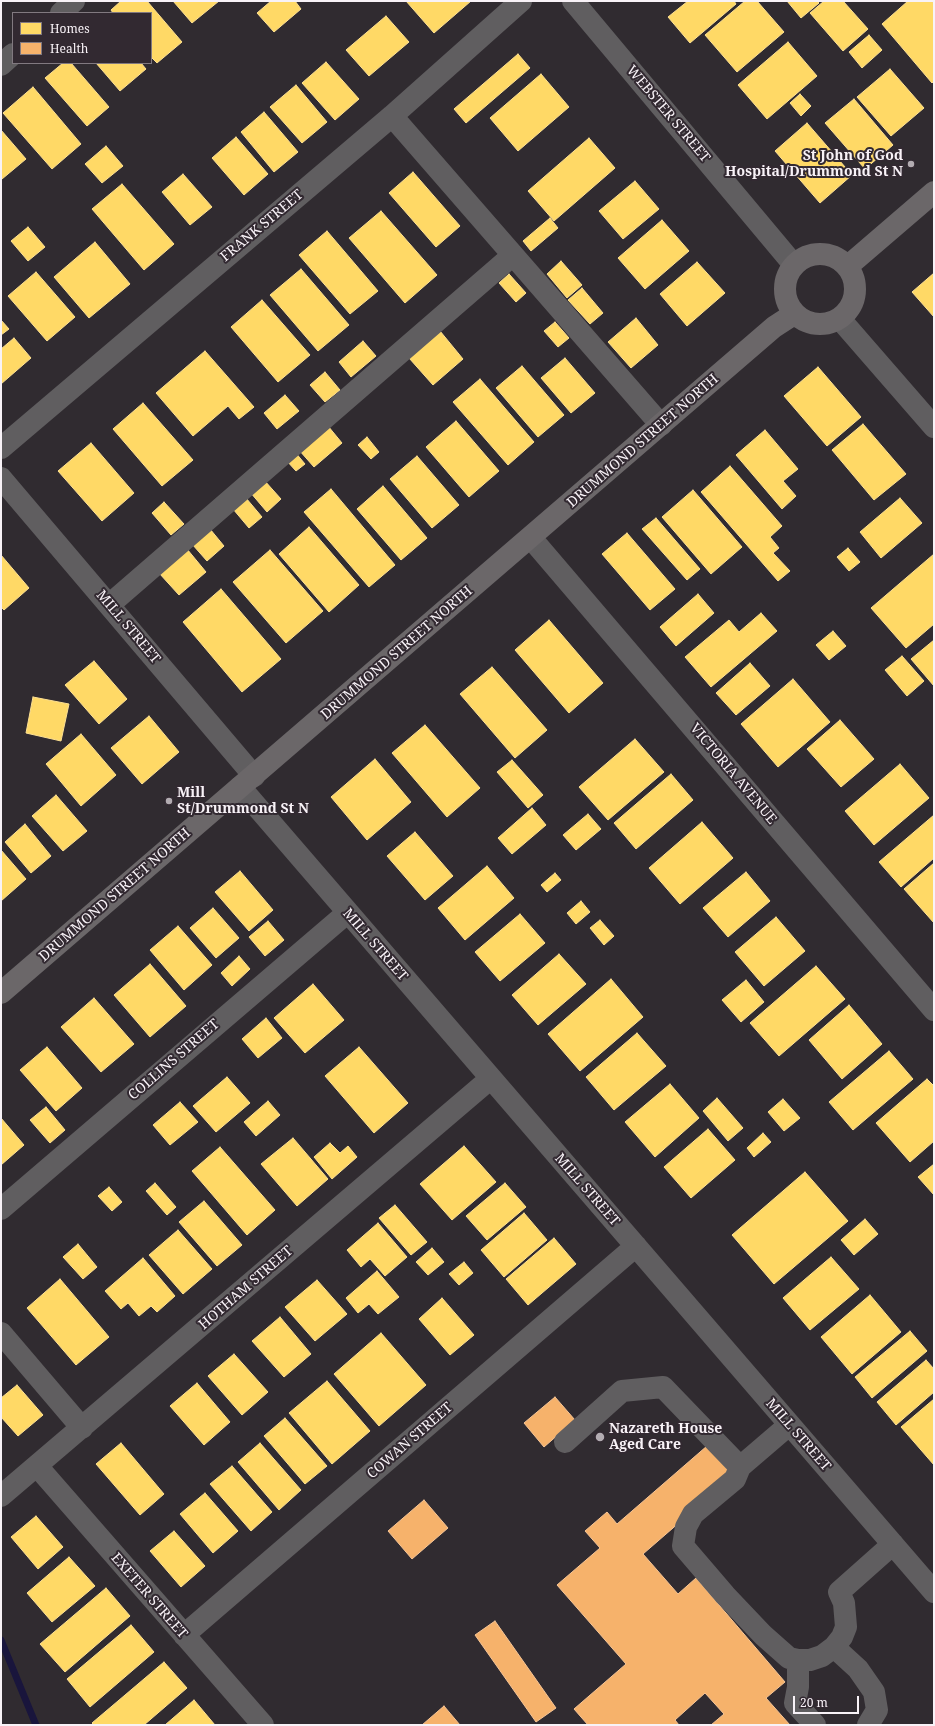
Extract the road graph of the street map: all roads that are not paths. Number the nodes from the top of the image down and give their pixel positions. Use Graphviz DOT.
graph roads {
  1 [pos="74,1"];
  2 [pos="521,1"];
  3 [pos="573,1"];
  4 [pos="62,12"];
  5 [pos="12,55"];
  6 [pos="1,65"];
  7 [pos="392,116"];
  8 [pos="934,192"];
  9 [pos="514,255"];
  10 [pos="794,265"];
  11 [pos="848,266"];
  12 [pos="794,314"];
  13 [pos="840,319"];
  14 [pos="661,425"];
  15 [pos="934,427"];
  16 [pos="1,448"];
  17 [pos="1,478"];
  18 [pos="531,538"];
  19 [pos="109,606"];
  20 [pos="247,782"];
  21 [pos="347,913"];
  22 [pos="1,992"];
  23 [pos="934,1010"];
  24 [pos="490,1079"];
  25 [pos="1,1209"];
  26 [pos="636,1246"];
  27 [pos="1,1333"];
  28 [pos="789,1425"];
  29 [pos="82,1428"];
  30 [pos="565,1442"];
  31 [pos="37,1466"];
  32 [pos="740,1467"];
  33 [pos="1,1496"];
  34 [pos="893,1544"];
  35 [pos="934,1592"];
  36 [pos="184,1635"];
  37 [pos="834,1647"];
  38 [pos="798,1660"];
  39 [pos="263,1725"];
  40 [pos="815,1725"];
  41 [pos="868,1725"];
  1 -- 4 [label="street"];
  2 -- 7 [label="street, FRANK STREET"];
  3 -- 10 [label="street, WEBSTER STREET"];
  5 -- 6 [label="street"];
  7 -- 9 [label="street"];
  7 -- 16 [label="street, FRANK STREET"];
  8 -- 11 [label="main road"];
  9 -- 14 [label="street"];
  9 -- 19 [label="street"];
  10 -- 11 [label="main road"];
  10 -- 12 [label="main road"];
  11 -- 13 [label="main road"];
  12 -- 13 [label="main road"];
  12 -- 14 [label="main road, DRUMMOND STREET NORTH"];
  13 -- 15 [label="street"];
  14 -- 18 [label="main road, DRUMMOND STREET NORTH"];
  17 -- 19 [label="street, MILL STREET"];
  18 -- 20 [label="main road, DRUMMOND STREET NORTH"];
  18 -- 23 [label="street, VICTORIA AVENUE"];
  19 -- 20 [label="street, MILL STREET"];
  20 -- 21 [label="street, MILL STREET"];
  20 -- 22 [label="main road, DRUMMOND STREET NORTH"];
  21 -- 24 [label="street, MILL STREET"];
  21 -- 25 [label="street, COLLINS STREET"];
  24 -- 26 [label="street, MILL STREET"];
  24 -- 29 [label="street, HOTHAM STREET"];
  26 -- 28 [label="street, MILL STREET"];
  26 -- 36 [label="street, COWAN STREET"];
  27 -- 29 [label="street"];
  28 -- 32 [label="street"];
  28 -- 34 [label="street, MILL STREET"];
  29 -- 31 [label="street, HOTHAM STREET"];
  30 -- 32 [label="street"];
  31 -- 33 [label="street, HOTHAM STREET"];
  31 -- 36 [label="street, EXETER STREET"];
  32 -- 38 [label="street"];
  34 -- 35 [label="street, MILL STREET"];
  34 -- 37 [label="street"];
  36 -- 39 [label="street, EXETER STREET"];
  37 -- 38 [label="street"];
  37 -- 41 [label="street"];
  38 -- 40 [label="street"];
}
